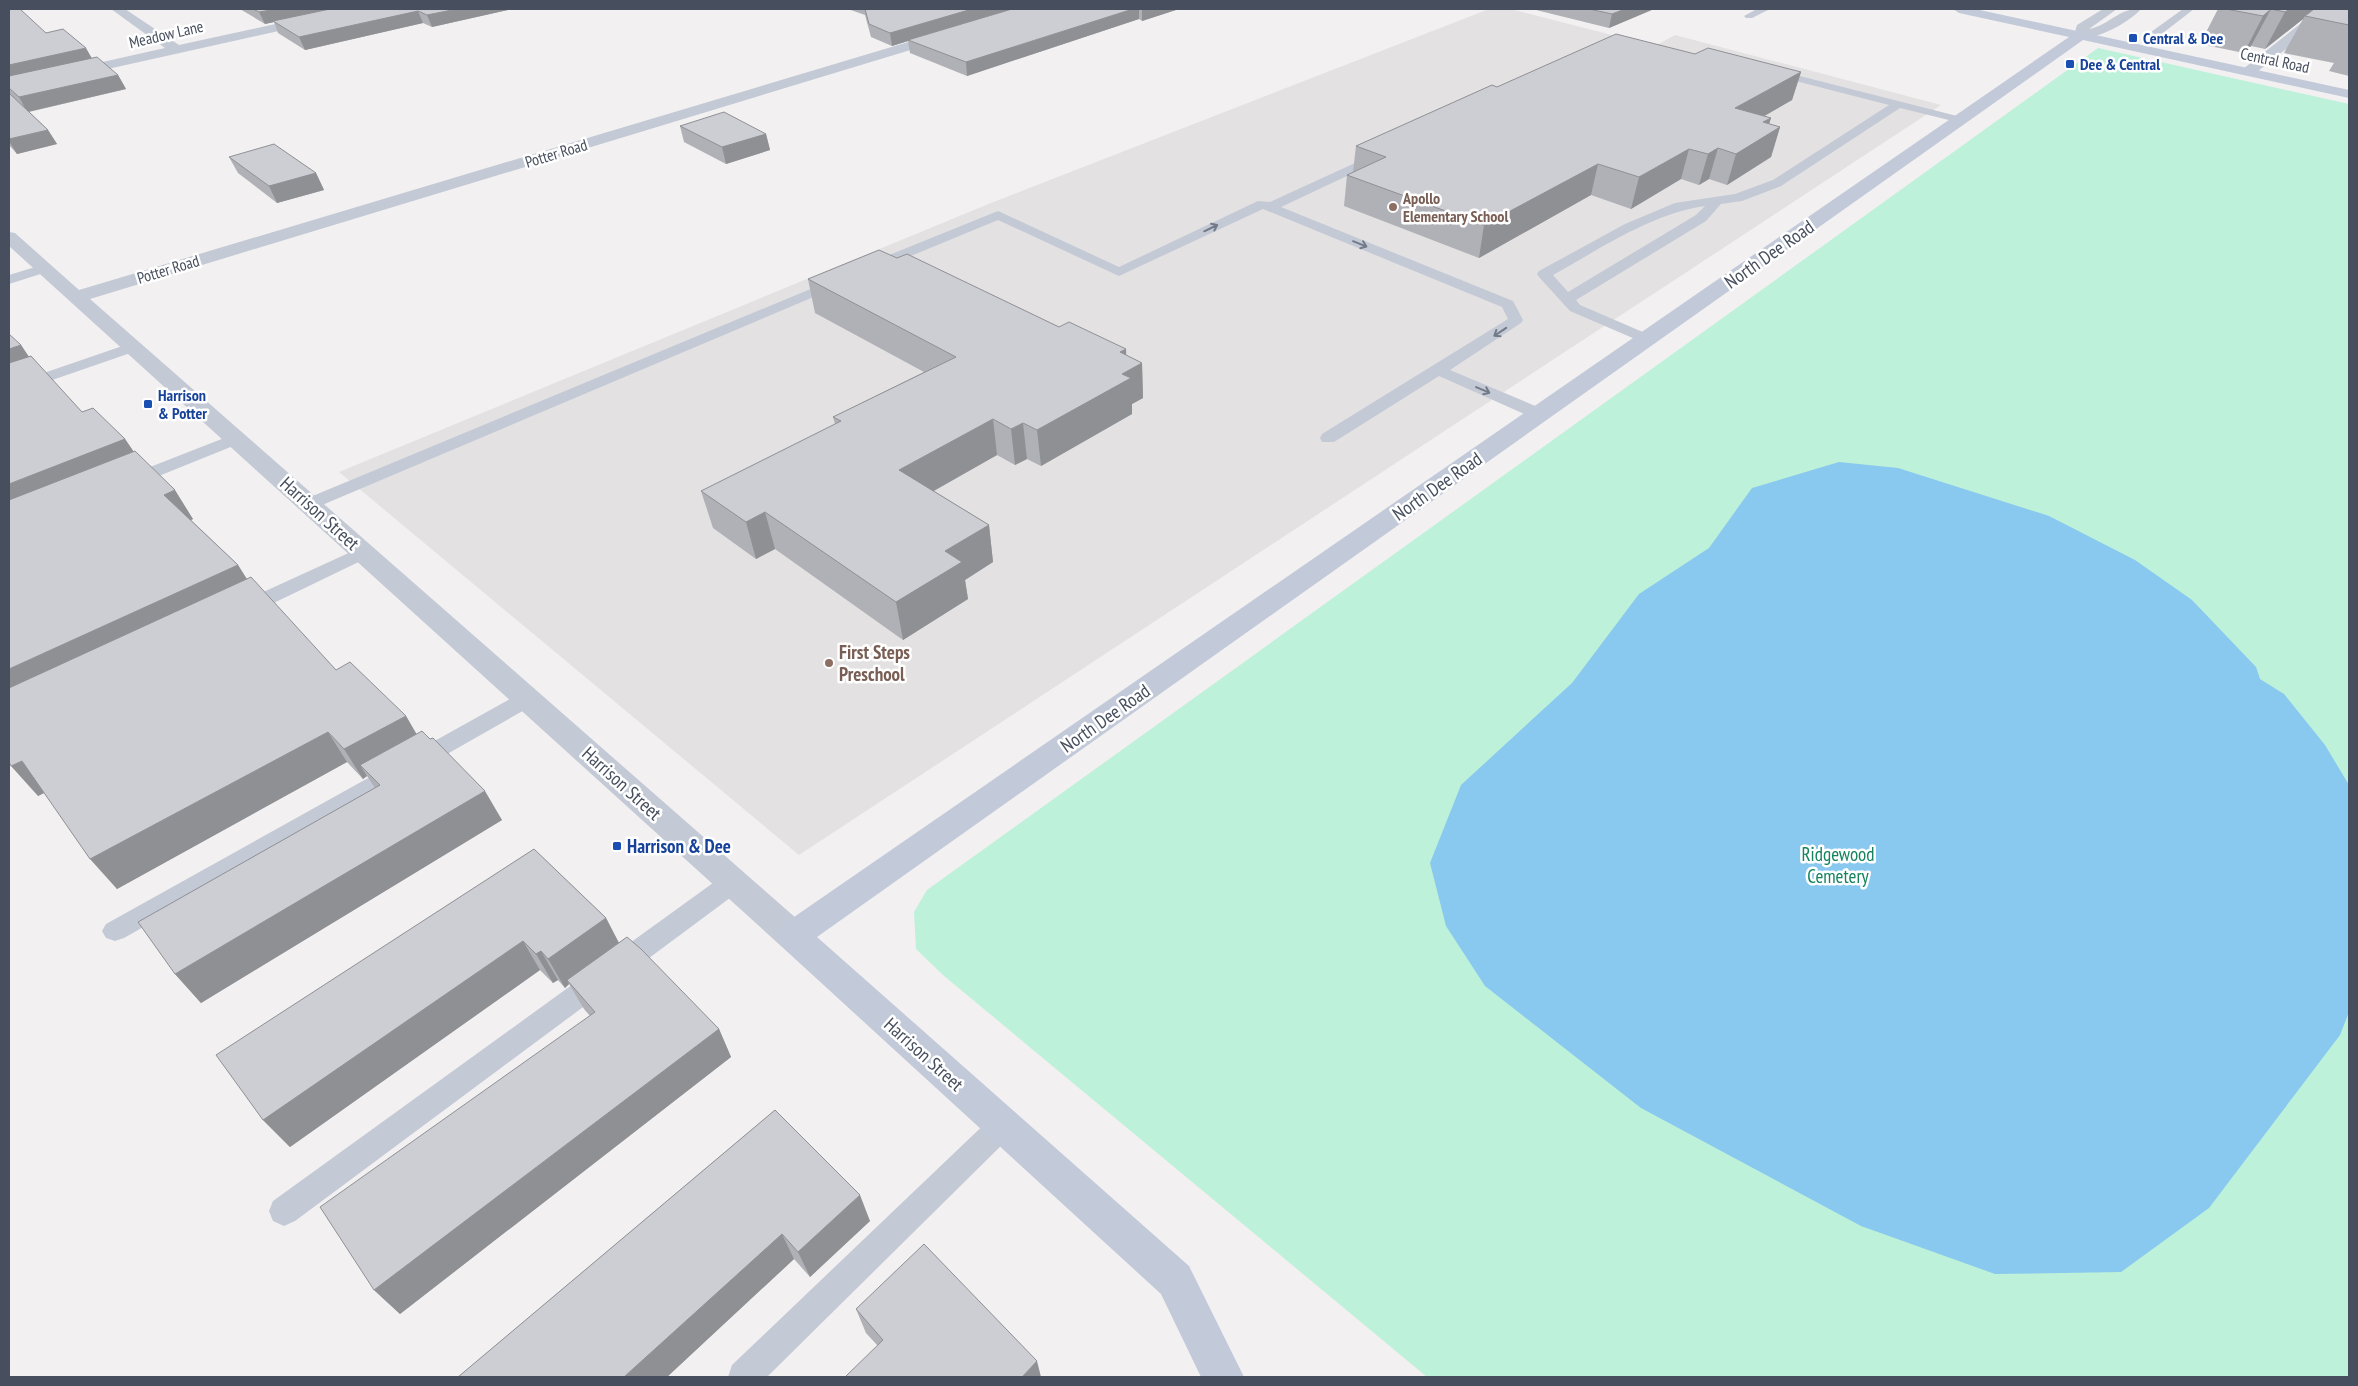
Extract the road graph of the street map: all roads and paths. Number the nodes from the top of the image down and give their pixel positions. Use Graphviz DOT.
graph roads {
  1 [pos="117,9"];
  2 [pos="360,9"];
  3 [pos="1765,9"];
  4 [pos="1959,9"];
  5 [pos="2111,9"];
  6 [pos="2135,9"];
  7 [pos="2189,9"];
  8 [pos="2331,9"];
  9 [pos="1749,16"];
  10 [pos="958,32"];
  11 [pos="2155,34"];
  12 [pos="2081,35"];
  13 [pos="175,49"];
  14 [pos="1763,70"];
  15 [pos="2248,72"];
  16 [pos="9,86"];
  17 [pos="2349,94"];
  18 [pos="1898,104"];
  19 [pos="1961,120"];
  20 [pos="1392,150"];
  21 [pos="1717,201"];
  22 [pos="1270,207"];
  23 [pos="9,237"];
  24 [pos="45,268"];
  25 [pos="9,280"];
  26 [pos="78,296"];
  27 [pos="1567,299"];
  28 [pos="1647,339"];
  29 [pos="134,347"];
  30 [pos="1438,370"];
  31 [pos="9,390"];
  32 [pos="1539,414"];
  33 [pos="237,438"];
  34 [pos="1328,438"];
  35 [pos="116,487"];
  36 [pos="309,504"];
  37 [pos="364,552"];
  38 [pos="222,620"];
  39 [pos="527,698"];
  40 [pos="733,882"];
  41 [pos="115,931"];
  42 [pos="793,936"];
  43 [pos="1003,1125"];
  44 [pos="284,1211"];
  45 [pos="744,1377"];
  46 [pos="1223,1377"];
  1 -- 13 [label="street"];
  2 -- 13 [label="street, Meadow Lane"];
  3 -- 9 [label="lane"];
  4 -- 12 [label="street, Central Road"];
  5 -- 12 [label="street"];
  6 -- 12 [label="street"];
  7 -- 11 [label="lane"];
  8 -- 15 [label="street"];
  10 -- 26 [label="street, Potter Road"];
  12 -- 15 [label="street, Central Road"];
  12 -- 19 [label="street, North Dee Road"];
  13 -- 16 [label="street, Meadow Lane"];
  14 -- 18 [label="lane"];
  15 -- 17 [label="street, Central Road"];
  18 -- 19 [label="lane"];
  18 -- 21 [label="lane"];
  19 -- 28 [label="street, North Dee Road"];
  20 -- 22 [label="lane"];
  21 -- 27 [label="lane"];
  21 -- 27 [label="lane"];
  22 -- 30 [label="lane, one-way"];
  36 -- 22 [label="lane, one-way"];
  23 -- 24 [label="street, Harrison Street"];
  24 -- 25 [label="lane"];
  24 -- 26 [label="street, Harrison Street"];
  26 -- 29 [label="street, Harrison Street"];
  27 -- 28 [label="lane"];
  28 -- 32 [label="street, North Dee Road"];
  29 -- 31 [label="lane"];
  29 -- 33 [label="street, Harrison Street"];
  30 -- 32 [label="lane, one-way"];
  30 -- 34 [label="lane"];
  32 -- 42 [label="street, North Dee Road"];
  33 -- 35 [label="lane"];
  33 -- 36 [label="street, Harrison Street"];
  36 -- 37 [label="street, Harrison Street"];
  37 -- 38 [label="lane"];
  37 -- 39 [label="street, Harrison Street"];
  39 -- 40 [label="street, Harrison Street"];
  39 -- 41 [label="lane"];
  40 -- 42 [label="street, Harrison Street"];
  40 -- 44 [label="lane"];
  42 -- 43 [label="street, Harrison Street"];
  43 -- 45 [label="lane"];
  43 -- 46 [label="street, Harrison Street"];
}
